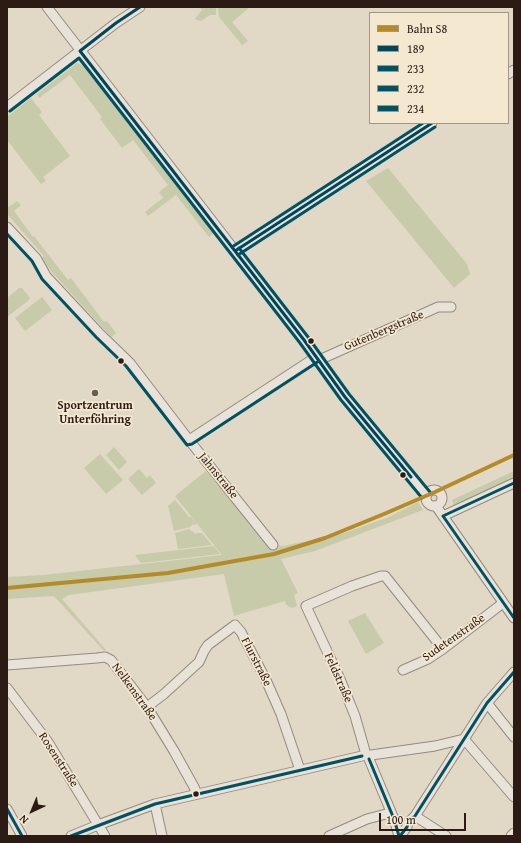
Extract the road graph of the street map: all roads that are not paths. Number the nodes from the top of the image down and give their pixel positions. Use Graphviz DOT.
graph roads {
  1 [pos="47,7"];
  2 [pos="140,7"];
  3 [pos="80,51"];
  4 [pos="7,107"];
  5 [pos="430,124"];
  6 [pos="7,227"];
  7 [pos="235,251"];
  8 [pos="451,307"];
  9 [pos="317,359"];
  10 [pos="189,440"];
  11 [pos="514,483"];
  12 [pos="426,495"];
  13 [pos="436,506"];
  14 [pos="443,516"];
  15 [pos="273,545"];
  16 [pos="503,603"];
  17 [pos="514,618"];
  18 [pos="443,649"];
  19 [pos="7,665"];
  20 [pos="403,670"];
  21 [pos="514,672"];
  22 [pos="7,688"];
  23 [pos="487,703"];
  24 [pos="147,707"];
  25 [pos="514,737"];
  26 [pos="464,739"];
  27 [pos="367,755"];
  28 [pos="300,770"];
  29 [pos="196,794"];
  30 [pos="514,797"];
  31 [pos="155,804"];
  32 [pos="7,809"];
  33 [pos="392,816"];
  34 [pos="415,816"];
  35 [pos="408,823"];
  36 [pos="98,824"];
  37 [pos="514,833"];
  38 [pos="22,836"];
  39 [pos="71,836"];
  40 [pos="105,836"];
  41 [pos="162,836"];
  42 [pos="329,836"];
  43 [pos="399,836"];
  44 [pos="446,836"];
  45 [pos="511,836"];
  1 -- 3 [label="street"];
  2 -- 3 [label="street"];
  3 -- 4 [label="street"];
  3 -- 7 [label="street"];
  5 -- 7 [label="street"];
  6 -- 10 [label="street, Jahnstraße"];
  7 -- 9 [label="street"];
  8 -- 9 [label="street, Gutenbergstraße"];
  9 -- 10 [label="street, Gutenbergstraße"];
  9 -- 12 [label="street"];
  10 -- 15 [label="street, Jahnstraße"];
  11 -- 14 [label="street"];
  12 -- 13 [label="street"];
  12 -- 13 [label="street"];
  13 -- 14 [label="street"];
  14 -- 16 [label="street"];
  16 -- 17 [label="street"];
  16 -- 18 [label="street, Sudetenstraße"];
  18 -- 20 [label="street, Sudetenstraße"];
  18 -- 27 [label="street, Feldstraße"];
  19 -- 24 [label="street, Nelkenstraße"];
  21 -- 23 [label="street"];
  22 -- 36 [label="street, Rosenstraße"];
  23 -- 25 [label="street"];
  23 -- 26 [label="street"];
  24 -- 28 [label="street, Flurstraße"];
  24 -- 29 [label="street, Nelkenstraße"];
  26 -- 27 [label="street"];
  26 -- 30 [label="street"];
  26 -- 34 [label="street"];
  27 -- 28 [label="street"];
  27 -- 33 [label="street, Feldstraße"];
  28 -- 29 [label="street"];
  29 -- 31 [label="street"];
  31 -- 36 [label="street"];
  31 -- 41 [label="street"];
  32 -- 38 [label="street"];
  33 -- 35 [label="street"];
  33 -- 42 [label="street"];
  33 -- 43 [label="street, Feldstraße"];
  34 -- 35 [label="street"];
  34 -- 44 [label="street"];
  35 -- 43 [label="street"];
  36 -- 39 [label="street"];
  36 -- 40 [label="street, Rosenstraße"];
  37 -- 45 [label="street"];
}
